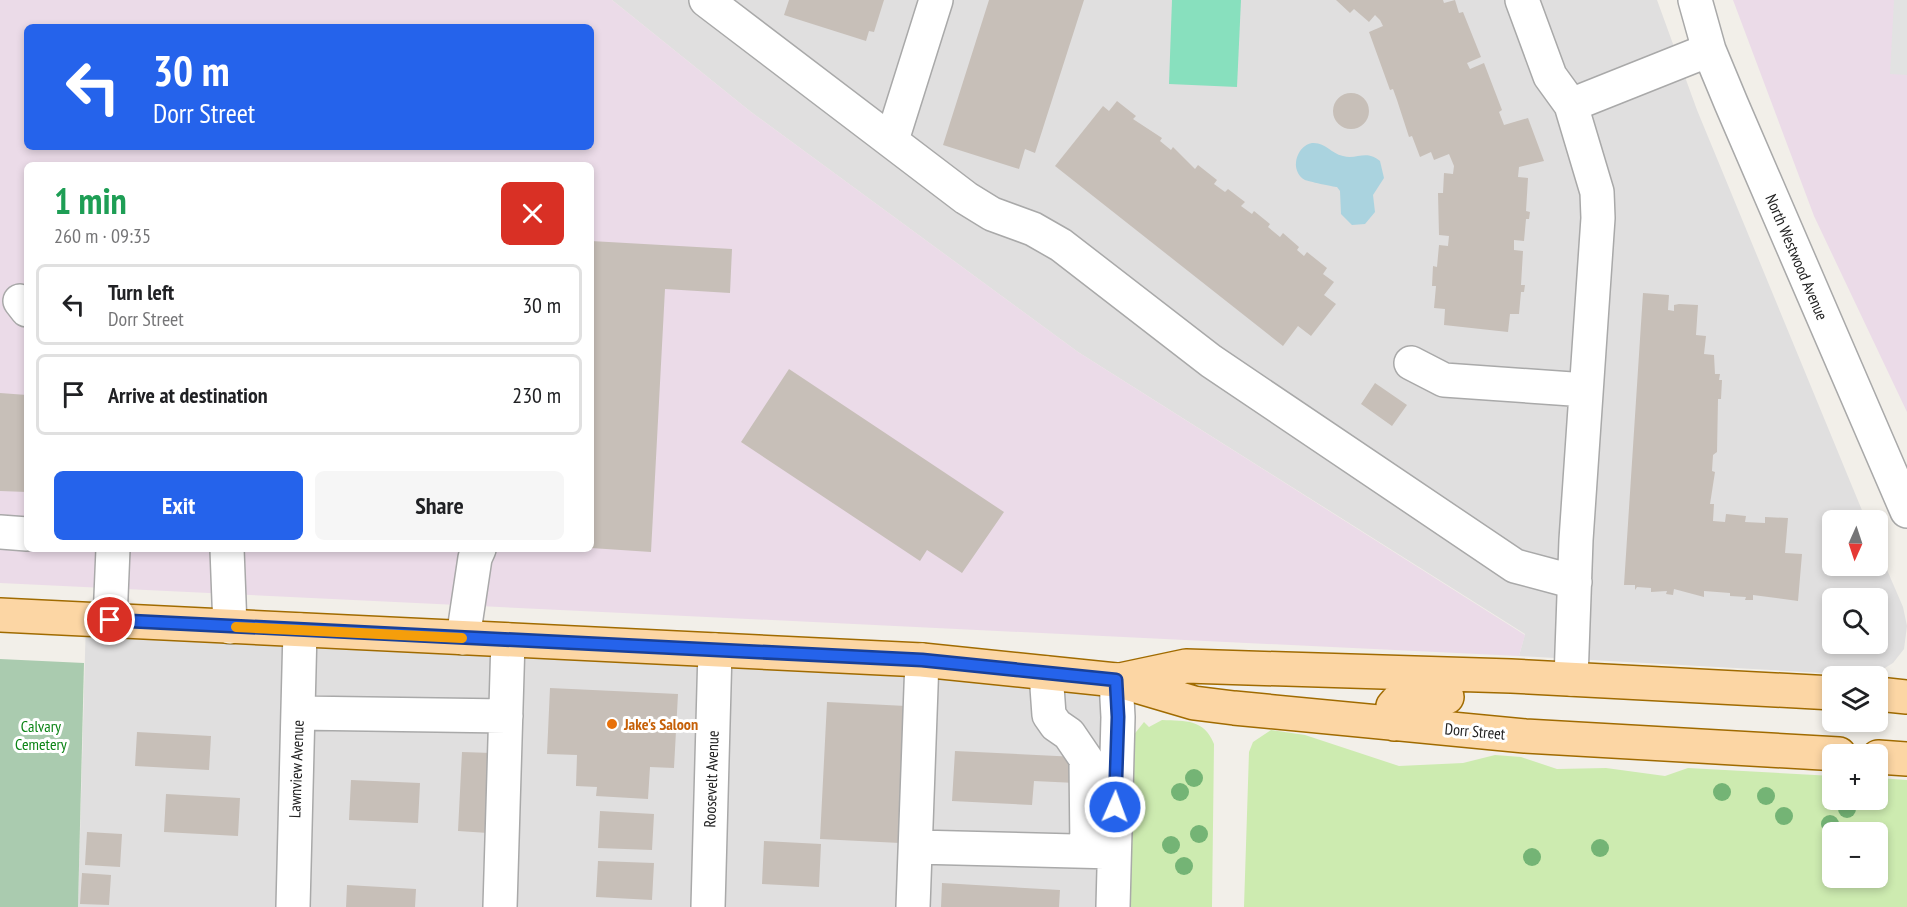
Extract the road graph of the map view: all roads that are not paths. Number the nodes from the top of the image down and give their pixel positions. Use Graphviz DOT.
graph roads {
  1 [pos="706,0"];
  2 [pos="936,0"];
  3 [pos="1522,0"];
  4 [pos="1695,0"];
  5 [pos="1709,50"];
  6 [pos="1571,105"];
  7 [pos="891,140"];
  8 [pos="1411,363"];
  9 [pos="1587,390"];
  10 [pos="1907,511"];
  11 [pos="0,532"];
  12 [pos="24,534"];
  13 [pos="113,552"];
  14 [pos="227,552"];
  15 [pos="478,552"];
  16 [pos="1575,582"];
  17 [pos="0,615"];
  18 [pos="110,620"];
  19 [pos="230,627"];
  20 [pos="300,630"];
  21 [pos="463,638"];
  22 [pos="508,640"];
  23 [pos="715,650"];
  24 [pos="922,660"];
  25 [pos="1046,673"];
  26 [pos="1116,680"];
  27 [pos="1571,689"];
  28 [pos="1822,692"];
  29 [pos="1888,695"];
  30 [pos="1907,697"];
  31 [pos="298,713"];
  32 [pos="506,716"];
  33 [pos="1394,724"];
  34 [pos="1822,753"];
  35 [pos="1888,758"];
  36 [pos="1907,759"];
  37 [pos="916,847"];
  38 [pos="1100,852"];
  39 [pos="292,907"];
  40 [pos="500,907"];
  41 [pos="708,907"];
  42 [pos="914,907"];
  43 [pos="1113,907"];
  1 -- 7 [label="street"];
  2 -- 7 [label="street"];
  3 -- 6 [label="street"];
  4 -- 5 [label="street, North Westwood Avenue"];
  5 -- 6 [label="street"];
  5 -- 10 [label="street, North Westwood Avenue"];
  6 -- 9 [label="street"];
  7 -- 16 [label="street"];
  8 -- 9 [label="street"];
  9 -- 16 [label="street"];
  11 -- 12 [label="street"];
  13 -- 18 [label="street"];
  14 -- 19 [label="street"];
  15 -- 21 [label="street"];
  16 -- 27 [label="street"];
  17 -- 18 [label="main road, Dorr Street"];
  18 -- 19 [label="main road, Dorr Street"];
  19 -- 20 [label="main road, Dorr Street"];
  20 -- 21 [label="main road, Dorr Street"];
  20 -- 31 [label="street, Lawnview Avenue"];
  21 -- 22 [label="main road, Dorr Street"];
  22 -- 23 [label="main road, Dorr Street"];
  22 -- 32 [label="street"];
  23 -- 24 [label="main road, Dorr Street"];
  23 -- 41 [label="street, Roosevelt Avenue"];
  24 -- 25 [label="main road, Dorr Street"];
  24 -- 37 [label="street"];
  25 -- 26 [label="main road, Dorr Street"];
  25 -- 38 [label="street"];
  26 -- 27 [label="main road, Dorr Street"];
  26 -- 33 [label="main road, Dorr Street"];
  26 -- 38 [label="street"];
  27 -- 28 [label="main road, Dorr Street"];
  27 -- 33 [label="main road"];
  29 -- 30 [label="main road"];
  31 -- 32 [label="street"];
  31 -- 39 [label="street, Lawnview Avenue"];
  32 -- 40 [label="street"];
  33 -- 34 [label="main road, Dorr Street"];
  35 -- 36 [label="main road"];
  37 -- 38 [label="street"];
  37 -- 42 [label="street"];
  38 -- 43 [label="street"];
}
